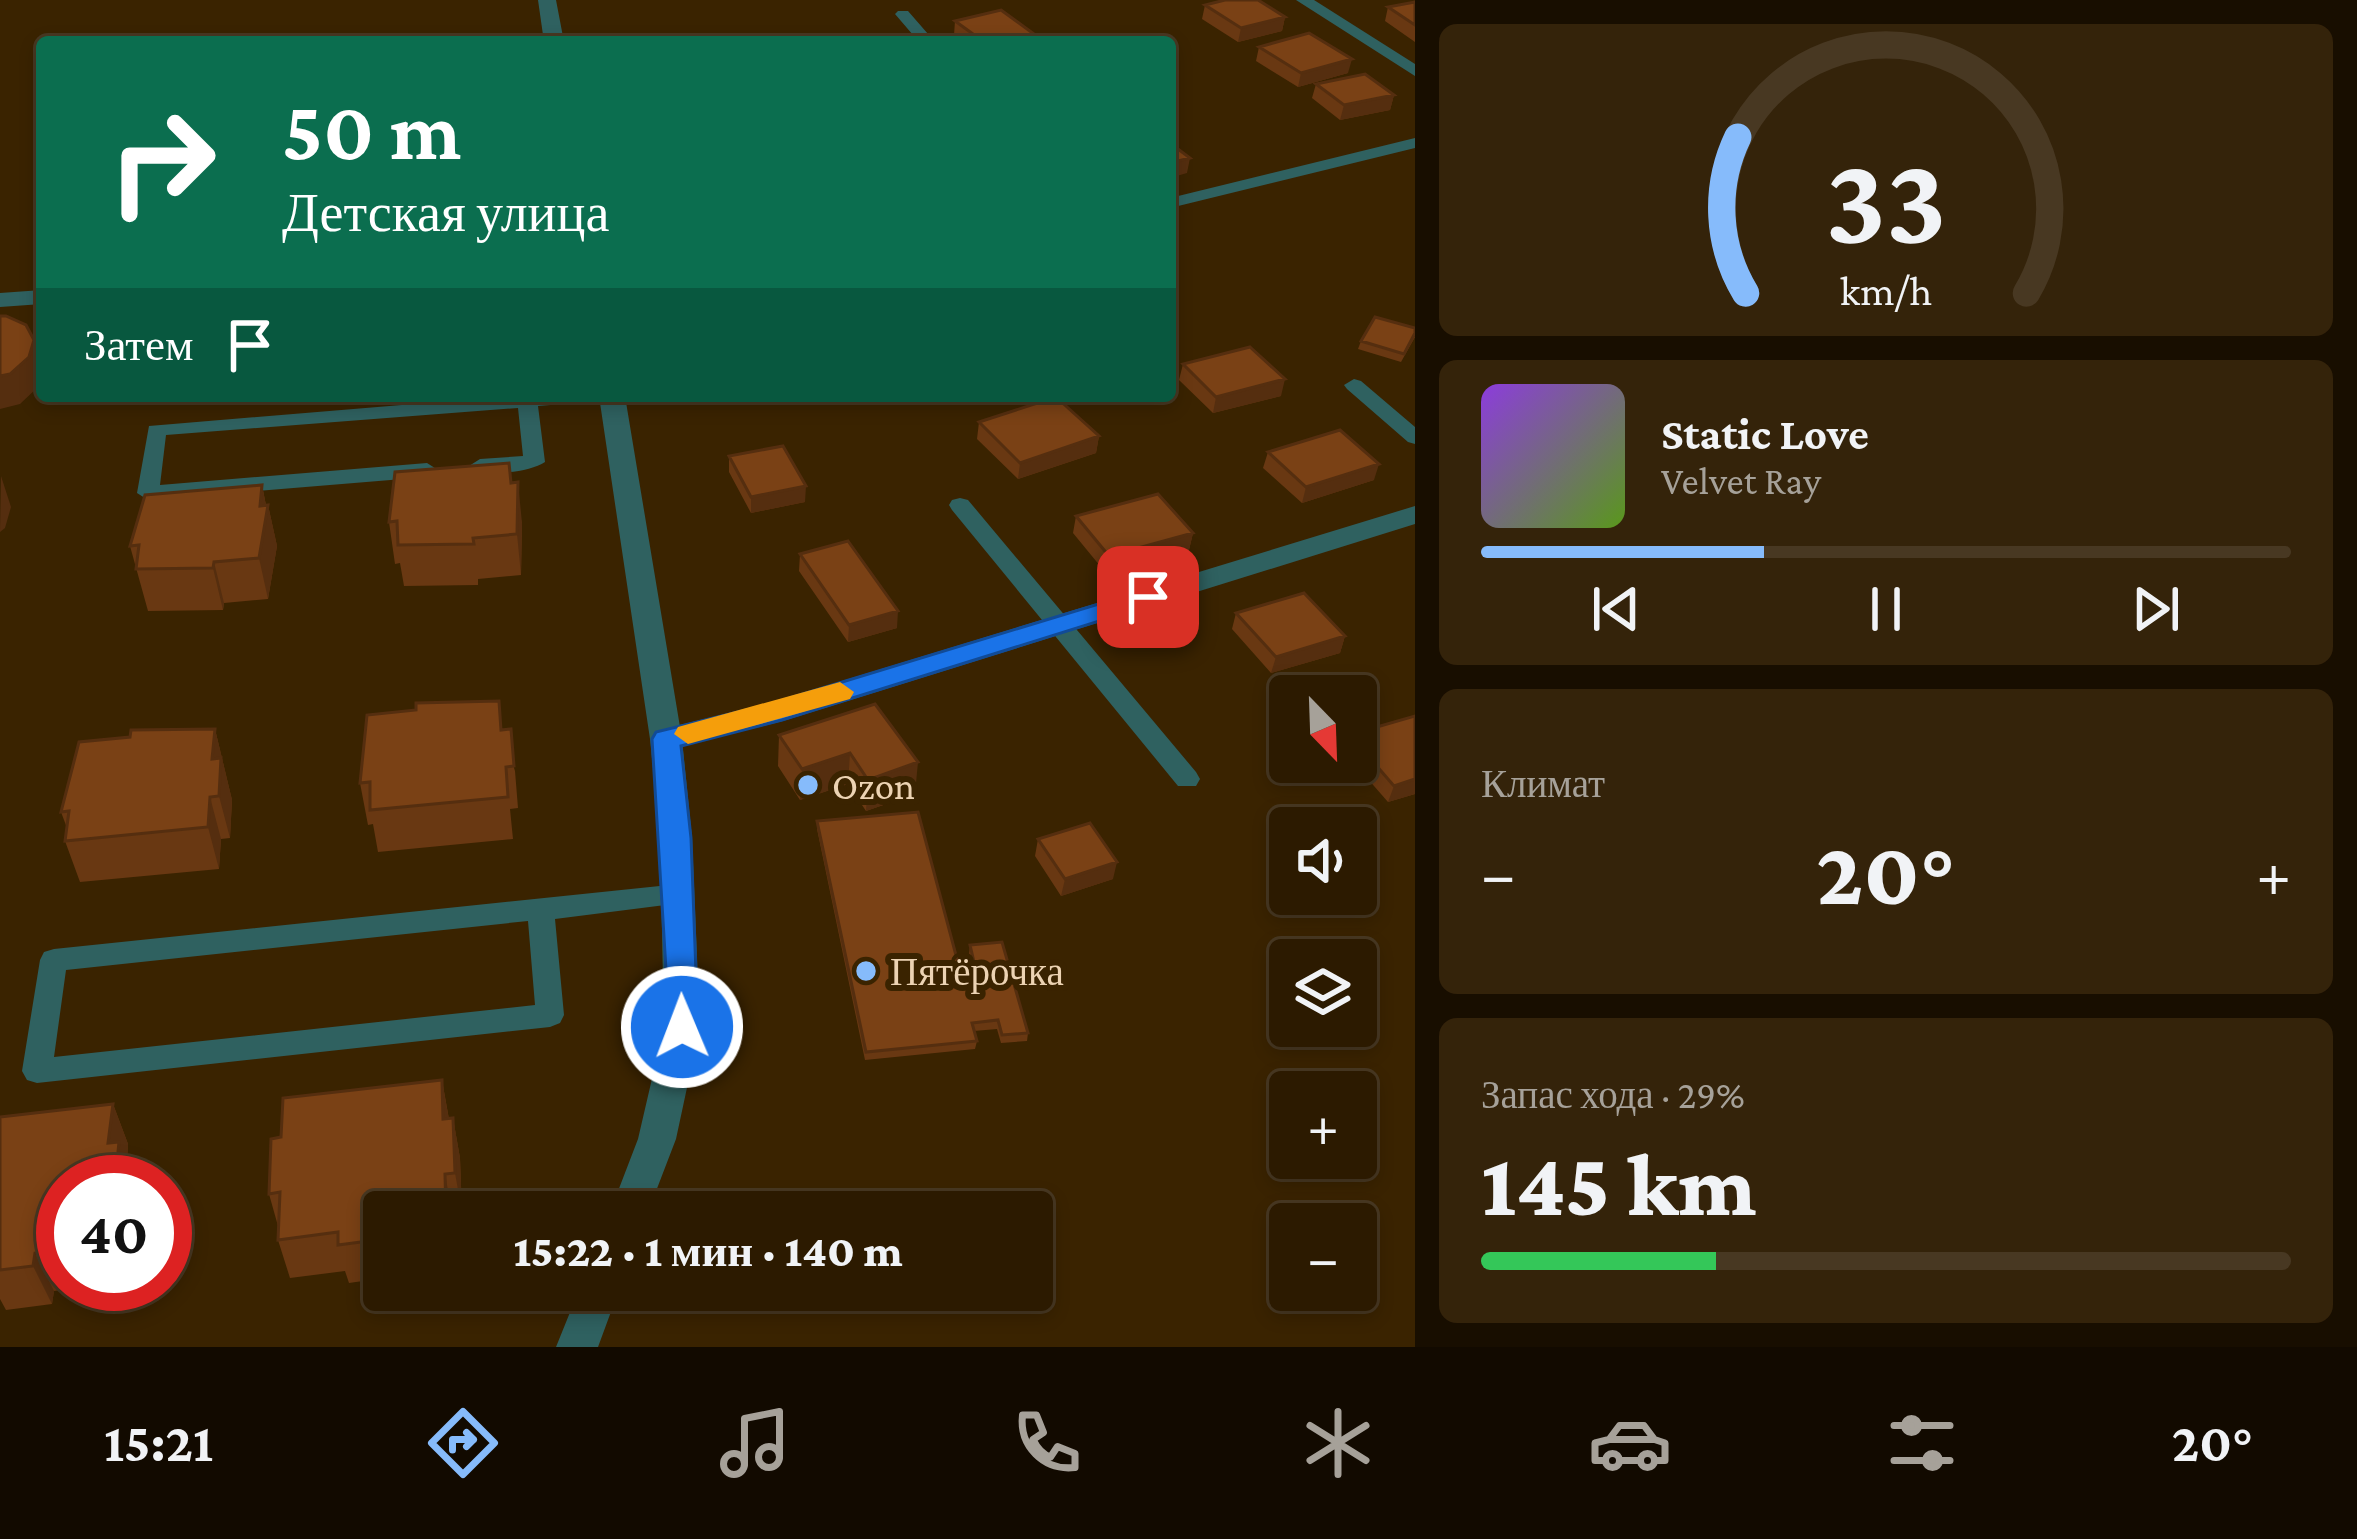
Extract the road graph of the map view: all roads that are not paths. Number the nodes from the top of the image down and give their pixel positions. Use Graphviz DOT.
graph roads {
  1 [pos="547,0"];
  2 [pos="1304,0"];
  3 [pos="903,14"];
  4 [pos="553,36"];
  5 [pos="922,36"];
  6 [pos="1415,71"];
  7 [pos="1415,143"];
  8 [pos="1176,202"];
  9 [pos="36,298"];
  10 [pos="0,300"];
  11 [pos="1354,385"];
  12 [pos="514,402"];
  13 [pos="527,402"];
  14 [pos="613,402"];
  15 [pos="1415,438"];
  16 [pos="960,505"];
  17 [pos="1415,515"];
  18 [pos="1059,625"];
  19 [pos="666,739"];
  20 [pos="1187,779"];
  21 [pos="679,895"];
  22 [pos="542,910"];
  23 [pos="637,1191"];
  24 [pos="591,1311"];
  25 [pos="577,1347"];
  1 -- 4 [label="street"];
  2 -- 6 [label="lane"];
  3 -- 5 [label="lane"];
  7 -- 8 [label="lane"];
  9 -- 10 [label="street"];
  11 -- 15 [label="lane"];
  12 -- 13 [label="lane"];
  14 -- 19 [label="street"];
  16 -- 18 [label="lane"];
  17 -- 18 [label="street"];
  18 -- 19 [label="street"];
  18 -- 20 [label="lane"];
  19 -- 21 [label="street"];
  21 -- 22 [label="lane"];
  21 -- 23 [label="street"];
  22 -- 22 [label="lane"];
  24 -- 25 [label="street"];
}
